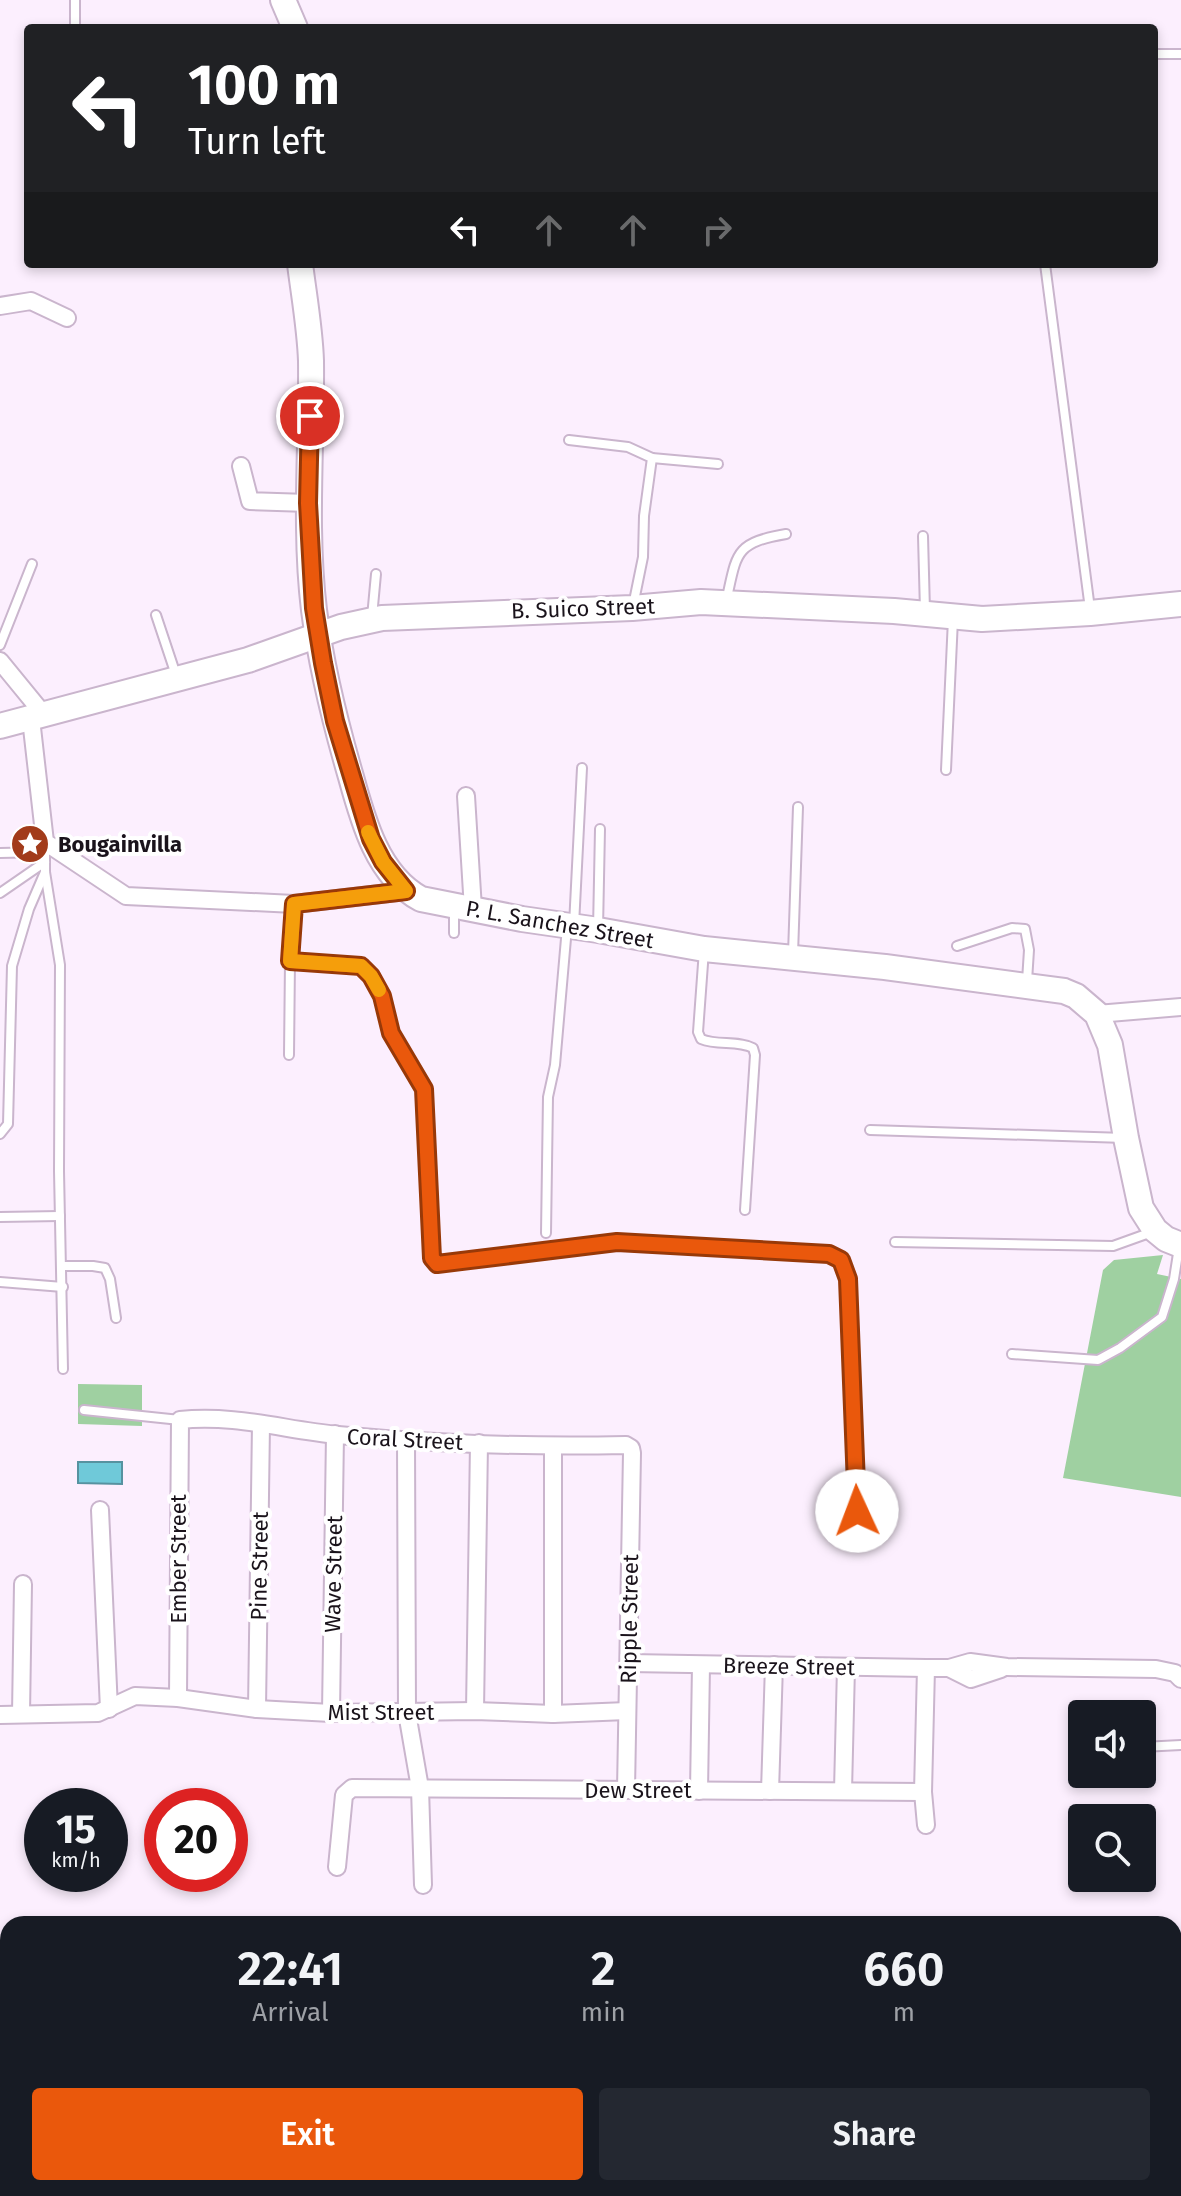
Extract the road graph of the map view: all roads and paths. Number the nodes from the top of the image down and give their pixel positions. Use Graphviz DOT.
graph roads {
  1 [pos="75,0"];
  2 [pos="283,0"];
  3 [pos="75,24"];
  4 [pos="293,24"];
  5 [pos="1158,54"];
  6 [pos="1181,54"];
  7 [pos="300,268"];
  8 [pos="1046,268"];
  9 [pos="0,306"];
  10 [pos="67,318"];
  11 [pos="569,440"];
  12 [pos="652,458"];
  13 [pos="718,464"];
  14 [pos="241,466"];
  15 [pos="308,503"];
  16 [pos="786,534"];
  17 [pos="923,536"];
  18 [pos="32,564"];
  19 [pos="376,574"];
  20 [pos="726,603"];
  21 [pos="1181,604"];
  22 [pos="632,608"];
  23 [pos="1090,613"];
  24 [pos="156,615"];
  25 [pos="925,615"];
  26 [pos="953,617"];
  27 [pos="372,620"];
  28 [pos="318,634"];
  29 [pos="0,645"];
  30 [pos="0,661"];
  31 [pos="177,678"];
  32 [pos="38,718"];
  33 [pos="0,726"];
  34 [pos="582,768"];
  35 [pos="946,770"];
  36 [pos="466,796"];
  37 [pos="798,807"];
  38 [pos="600,829"];
  39 [pos="0,853"];
  40 [pos="45,857"];
  41 [pos="406,891"];
  42 [pos="0,893"];
  43 [pos="294,904"];
  44 [pos="463,907"];
  45 [pos="580,927"];
  46 [pos="454,933"];
  47 [pos="957,946"];
  48 [pos="704,949"];
  49 [pos="793,958"];
  50 [pos="290,961"];
  51 [pos="1027,985"];
  52 [pos="1181,1007"];
  53 [pos="1097,1014"];
  54 [pos="289,1055"];
  55 [pos="870,1130"];
  56 [pos="0,1134"];
  57 [pos="1126,1138"];
  58 [pos="745,1210"];
  59 [pos="60,1216"];
  60 [pos="0,1217"];
  61 [pos="1155,1230"];
  62 [pos="546,1233"];
  63 [pos="895,1242"];
  64 [pos="1180,1245"];
  65 [pos="63,1266"];
  66 [pos="0,1282"];
  67 [pos="63,1287"];
  68 [pos="116,1318"];
  69 [pos="1012,1354"];
  70 [pos="63,1369"];
  71 [pos="84,1410"];
  72 [pos="180,1420"];
  73 [pos="261,1424"];
  74 [pos="335,1434"];
  75 [pos="406,1440"];
  76 [pos="479,1443"];
  77 [pos="553,1446"];
  78 [pos="631,1448"];
  79 [pos="100,1510"];
  80 [pos="857,1511"];
  81 [pos="23,1584"];
  82 [pos="629,1663"];
  83 [pos="701,1665"];
  84 [pos="774,1665"];
  85 [pos="846,1667"];
  86 [pos="926,1668"];
  87 [pos="1181,1679"];
  88 [pos="178,1698"];
  89 [pos="109,1709"];
  90 [pos="257,1709"];
  91 [pos="475,1711"];
  92 [pos="627,1711"];
  93 [pos="331,1713"];
  94 [pos="407,1713"];
  95 [pos="21,1714"];
  96 [pos="553,1714"];
  97 [pos="0,1715"];
  98 [pos="1181,1745"];
  99 [pos="1156,1746"];
  100 [pos="420,1788"];
  101 [pos="626,1790"];
  102 [pos="699,1791"];
  103 [pos="770,1791"];
  104 [pos="843,1791"];
  105 [pos="923,1792"];
  106 [pos="926,1825"];
  107 [pos="337,1867"];
  108 [pos="423,1885"];
  1 -- 3 [label="lane"];
  2 -- 4 [label="street"];
  5 -- 6 [label="lane"];
  7 -- 15 [label="street"];
  8 -- 23 [label="lane"];
  9 -- 10 [label="street"];
  11 -- 12 [label="lane"];
  12 -- 13 [label="lane"];
  12 -- 22 [label="lane"];
  14 -- 15 [label="street"];
  15 -- 28 [label="street"];
  16 -- 20 [label="lane"];
  17 -- 25 [label="lane"];
  18 -- 29 [label="lane"];
  19 -- 27 [label="lane"];
  20 -- 22 [label="street, B. Suico Street"];
  20 -- 25 [label="street, B. Suico Street"];
  21 -- 23 [label="street, B. Suico Street"];
  22 -- 27 [label="street, B. Suico Street"];
  23 -- 26 [label="street, B. Suico Street"];
  24 -- 31 [label="lane"];
  25 -- 26 [label="street, B. Suico Street"];
  26 -- 35 [label="lane"];
  27 -- 28 [label="street, B. Suico Street"];
  28 -- 31 [label="street, B. Suico Street"];
  28 -- 41 [label="street"];
  30 -- 32 [label="street"];
  31 -- 32 [label="street, B. Suico Street"];
  32 -- 33 [label="street, B. Suico Street"];
  32 -- 40 [label="street"];
  34 -- 45 [label="lane"];
  36 -- 44 [label="street"];
  37 -- 49 [label="lane"];
  38 -- 45 [label="lane"];
  39 -- 40 [label="lane"];
  40 -- 42 [label="lane"];
  40 -- 43 [label="street"];
  40 -- 56 [label="lane"];
  40 -- 59 [label="lane"];
  41 -- 43 [label="street"];
  41 -- 44 [label="street, P. L. Sanchez Street"];
  43 -- 50 [label="lane"];
  44 -- 45 [label="street, P. L. Sanchez Street"];
  44 -- 46 [label="lane"];
  45 -- 48 [label="street, P. L. Sanchez Street"];
  45 -- 62 [label="lane"];
  47 -- 51 [label="lane"];
  48 -- 49 [label="street, P. L. Sanchez Street"];
  48 -- 58 [label="lane"];
  49 -- 51 [label="street, P. L. Sanchez Street"];
  50 -- 54 [label="lane"];
  50 -- 80 [label="lane"];
  51 -- 53 [label="street, P. L. Sanchez Street"];
  52 -- 53 [label="street"];
  53 -- 57 [label="street"];
  55 -- 57 [label="lane"];
  57 -- 61 [label="street"];
  59 -- 60 [label="lane"];
  59 -- 65 [label="lane"];
  61 -- 63 [label="lane"];
  61 -- 64 [label="street"];
  64 -- 69 [label="lane"];
  65 -- 67 [label="lane"];
  65 -- 68 [label="lane"];
  66 -- 67 [label="lane"];
  67 -- 70 [label="lane"];
  71 -- 72 [label="lane"];
  72 -- 73 [label="street, Coral Street"];
  72 -- 88 [label="street, Ember Street"];
  73 -- 74 [label="street, Coral Street"];
  73 -- 90 [label="street, Pine Street"];
  74 -- 75 [label="street, Coral Street"];
  74 -- 93 [label="street, Wave Street"];
  75 -- 76 [label="street, Coral Street"];
  75 -- 94 [label="street"];
  76 -- 77 [label="street, Coral Street"];
  76 -- 91 [label="street"];
  77 -- 78 [label="street, Coral Street"];
  77 -- 96 [label="street"];
  78 -- 82 [label="street, Ripple Street"];
  79 -- 89 [label="street"];
  81 -- 95 [label="street"];
  82 -- 83 [label="street, Breeze Street"];
  82 -- 92 [label="street, Ripple Street"];
  83 -- 84 [label="street, Breeze Street"];
  83 -- 102 [label="street"];
  84 -- 85 [label="street, Breeze Street"];
  84 -- 103 [label="street"];
  85 -- 86 [label="street, Breeze Street"];
  85 -- 104 [label="street"];
  86 -- 87 [label="street, Breeze Street"];
  86 -- 105 [label="street"];
  88 -- 89 [label="street, Mist Street"];
  88 -- 90 [label="street, Mist Street"];
  89 -- 95 [label="street"];
  90 -- 93 [label="street, Mist Street"];
  91 -- 94 [label="street, Mist Street"];
  91 -- 96 [label="street, Mist Street"];
  92 -- 96 [label="street, Mist Street"];
  92 -- 101 [label="street, Ripple Street"];
  93 -- 94 [label="street, Mist Street"];
  94 -- 100 [label="street"];
  95 -- 97 [label="street"];
  98 -- 99 [label="lane"];
  100 -- 101 [label="street, Dew Street"];
  100 -- 107 [label="street, Dew Street"];
  100 -- 108 [label="street"];
  101 -- 102 [label="street, Dew Street"];
  102 -- 103 [label="street, Dew Street"];
  103 -- 104 [label="street, Dew Street"];
  104 -- 105 [label="street, Dew Street"];
  105 -- 106 [label="street"];
}
